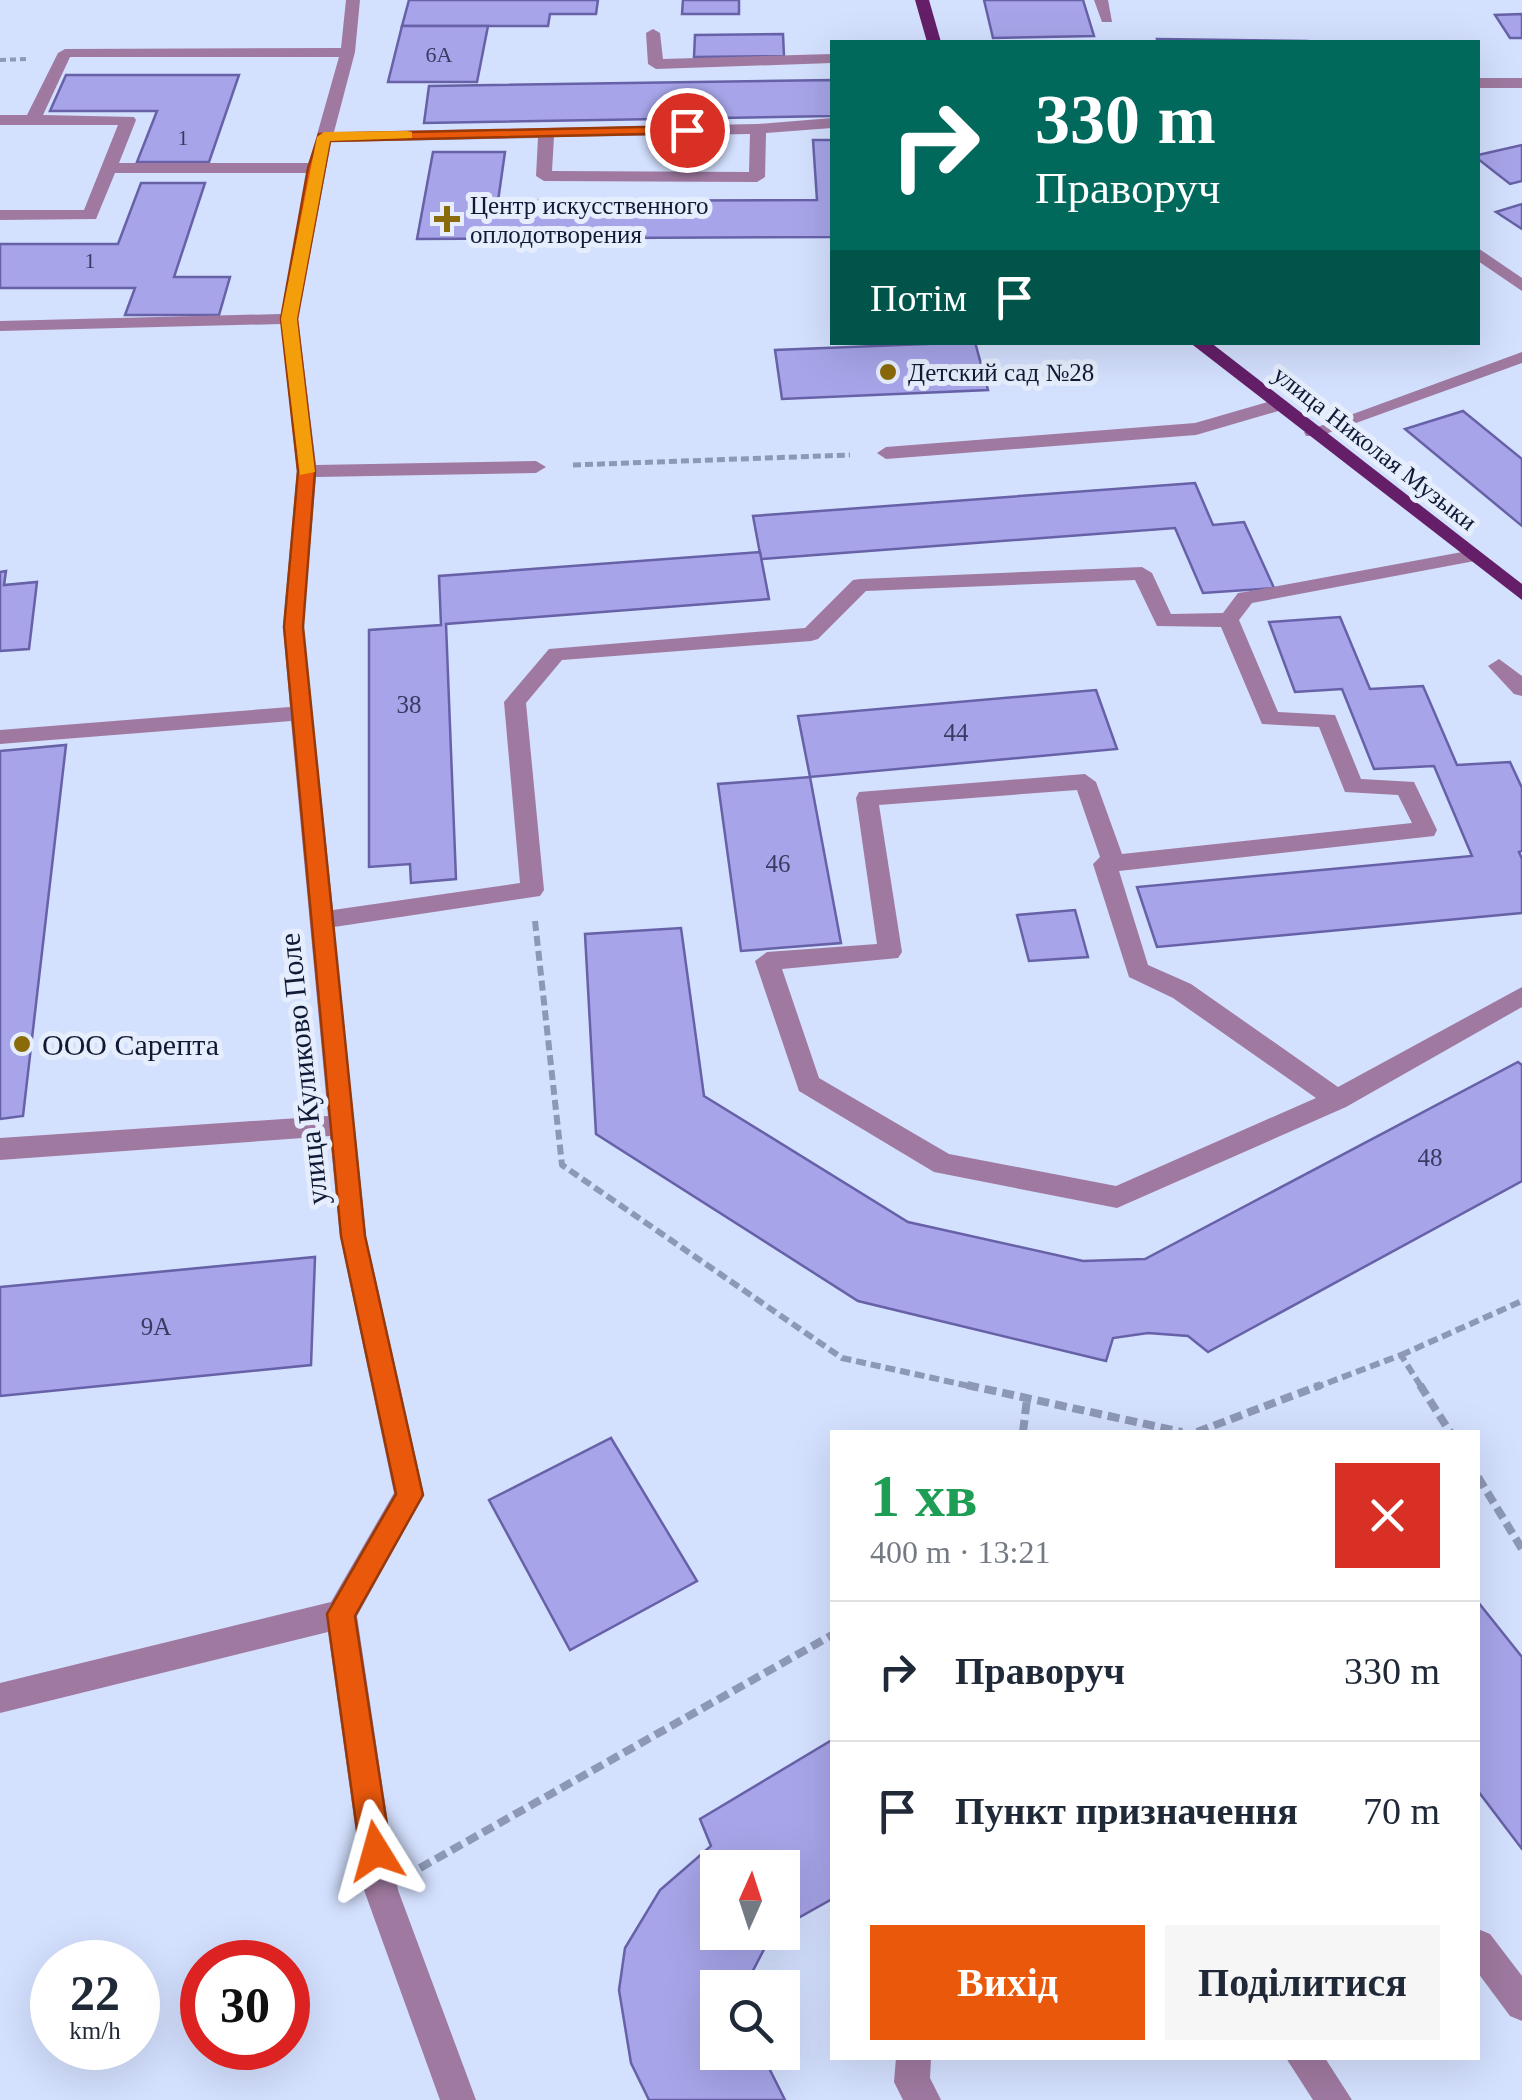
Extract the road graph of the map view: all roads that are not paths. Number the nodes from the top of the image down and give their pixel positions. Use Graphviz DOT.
graph roads {
  1 [pos="352,0"];
  2 [pos="922,0"];
  3 [pos="1101,0"];
  4 [pos="1107,19"];
  5 [pos="654,33"];
  6 [pos="933,40"];
  7 [pos="348,52"];
  8 [pos="830,59"];
  9 [pos="1480,82"];
  10 [pos="1522,82"];
  11 [pos="0,120"];
  12 [pos="33,120"];
  13 [pos="830,122"];
  14 [pos="758,129"];
  15 [pos="546,132"];
  16 [pos="324,137"];
  17 [pos="109,168"];
  18 [pos="316,168"];
  19 [pos="0,215"];
  20 [pos="1480,254"];
  21 [pos="1522,286"];
  22 [pos="289,319"];
  23 [pos="0,326"];
  24 [pos="1202,345"];
  25 [pos="1522,356"];
  26 [pos="1278,405"];
  27 [pos="1314,432"];
  28 [pos="886,453"];
  29 [pos="536,467"];
  30 [pos="306,471"];
  31 [pos="1473,556"];
  32 [pos="1522,594"];
  33 [pos="1230,620"];
  34 [pos="1499,666"];
  35 [pos="1522,689"];
  36 [pos="302,714"];
  37 [pos="0,737"];
  38 [pos="1114,863"];
  39 [pos="320,920"];
  40 [pos="1522,996"];
  41 [pos="1336,1100"];
  42 [pos="341,1125"];
  43 [pos="0,1149"];
  44 [pos="341,1614"];
  45 [pos="0,1698"];
  46 [pos="1480,1949"];
  47 [pos="1522,2004"];
  48 [pos="914,2060"];
  49 [pos="1305,2060"];
  50 [pos="458,2100"];
  51 [pos="923,2100"];
  52 [pos="1334,2100"];
  1 -- 7 [label="street, улица Куликово Поле"];
  2 -- 6 [label="main road"];
  3 -- 4 [label="street"];
  5 -- 8 [label="street"];
  7 -- 12 [label="street"];
  7 -- 16 [label="street, улица Куликово Поле"];
  9 -- 10 [label="street"];
  11 -- 12 [label="street"];
  12 -- 17 [label="street"];
  13 -- 14 [label="street"];
  14 -- 15 [label="street"];
  14 -- 15 [label="street"];
  15 -- 16 [label="street"];
  16 -- 18 [label="street, улица Куликово Поле"];
  17 -- 18 [label="street"];
  17 -- 19 [label="street"];
  18 -- 22 [label="street, улица Куликово Поле"];
  20 -- 21 [label="street"];
  22 -- 23 [label="street"];
  22 -- 30 [label="street, улица Куликово Поле"];
  24 -- 26 [label="main road, улица Николая Музыки"];
  25 -- 27 [label="street"];
  26 -- 27 [label="main road, улица Николая Музыки"];
  26 -- 28 [label="street"];
  27 -- 31 [label="main road, улица Николая Музыки"];
  29 -- 30 [label="street"];
  30 -- 36 [label="street, улица Куликово Поле"];
  31 -- 32 [label="main road, улица Николая Музыки"];
  31 -- 33 [label="street"];
  33 -- 38 [label="street"];
  33 -- 39 [label="street"];
  34 -- 35 [label="street"];
  36 -- 37 [label="street"];
  36 -- 39 [label="street, улица Куликово Поле"];
  38 -- 41 [label="street"];
  38 -- 41 [label="street"];
  39 -- 42 [label="street, улица Куликово Поле"];
  40 -- 41 [label="street"];
  42 -- 43 [label="street"];
  42 -- 44 [label="street, улица Куликово Поле"];
  44 -- 45 [label="street"];
  44 -- 50 [label="street"];
  46 -- 47 [label="street"];
  48 -- 51 [label="street"];
  49 -- 52 [label="street"];
}
